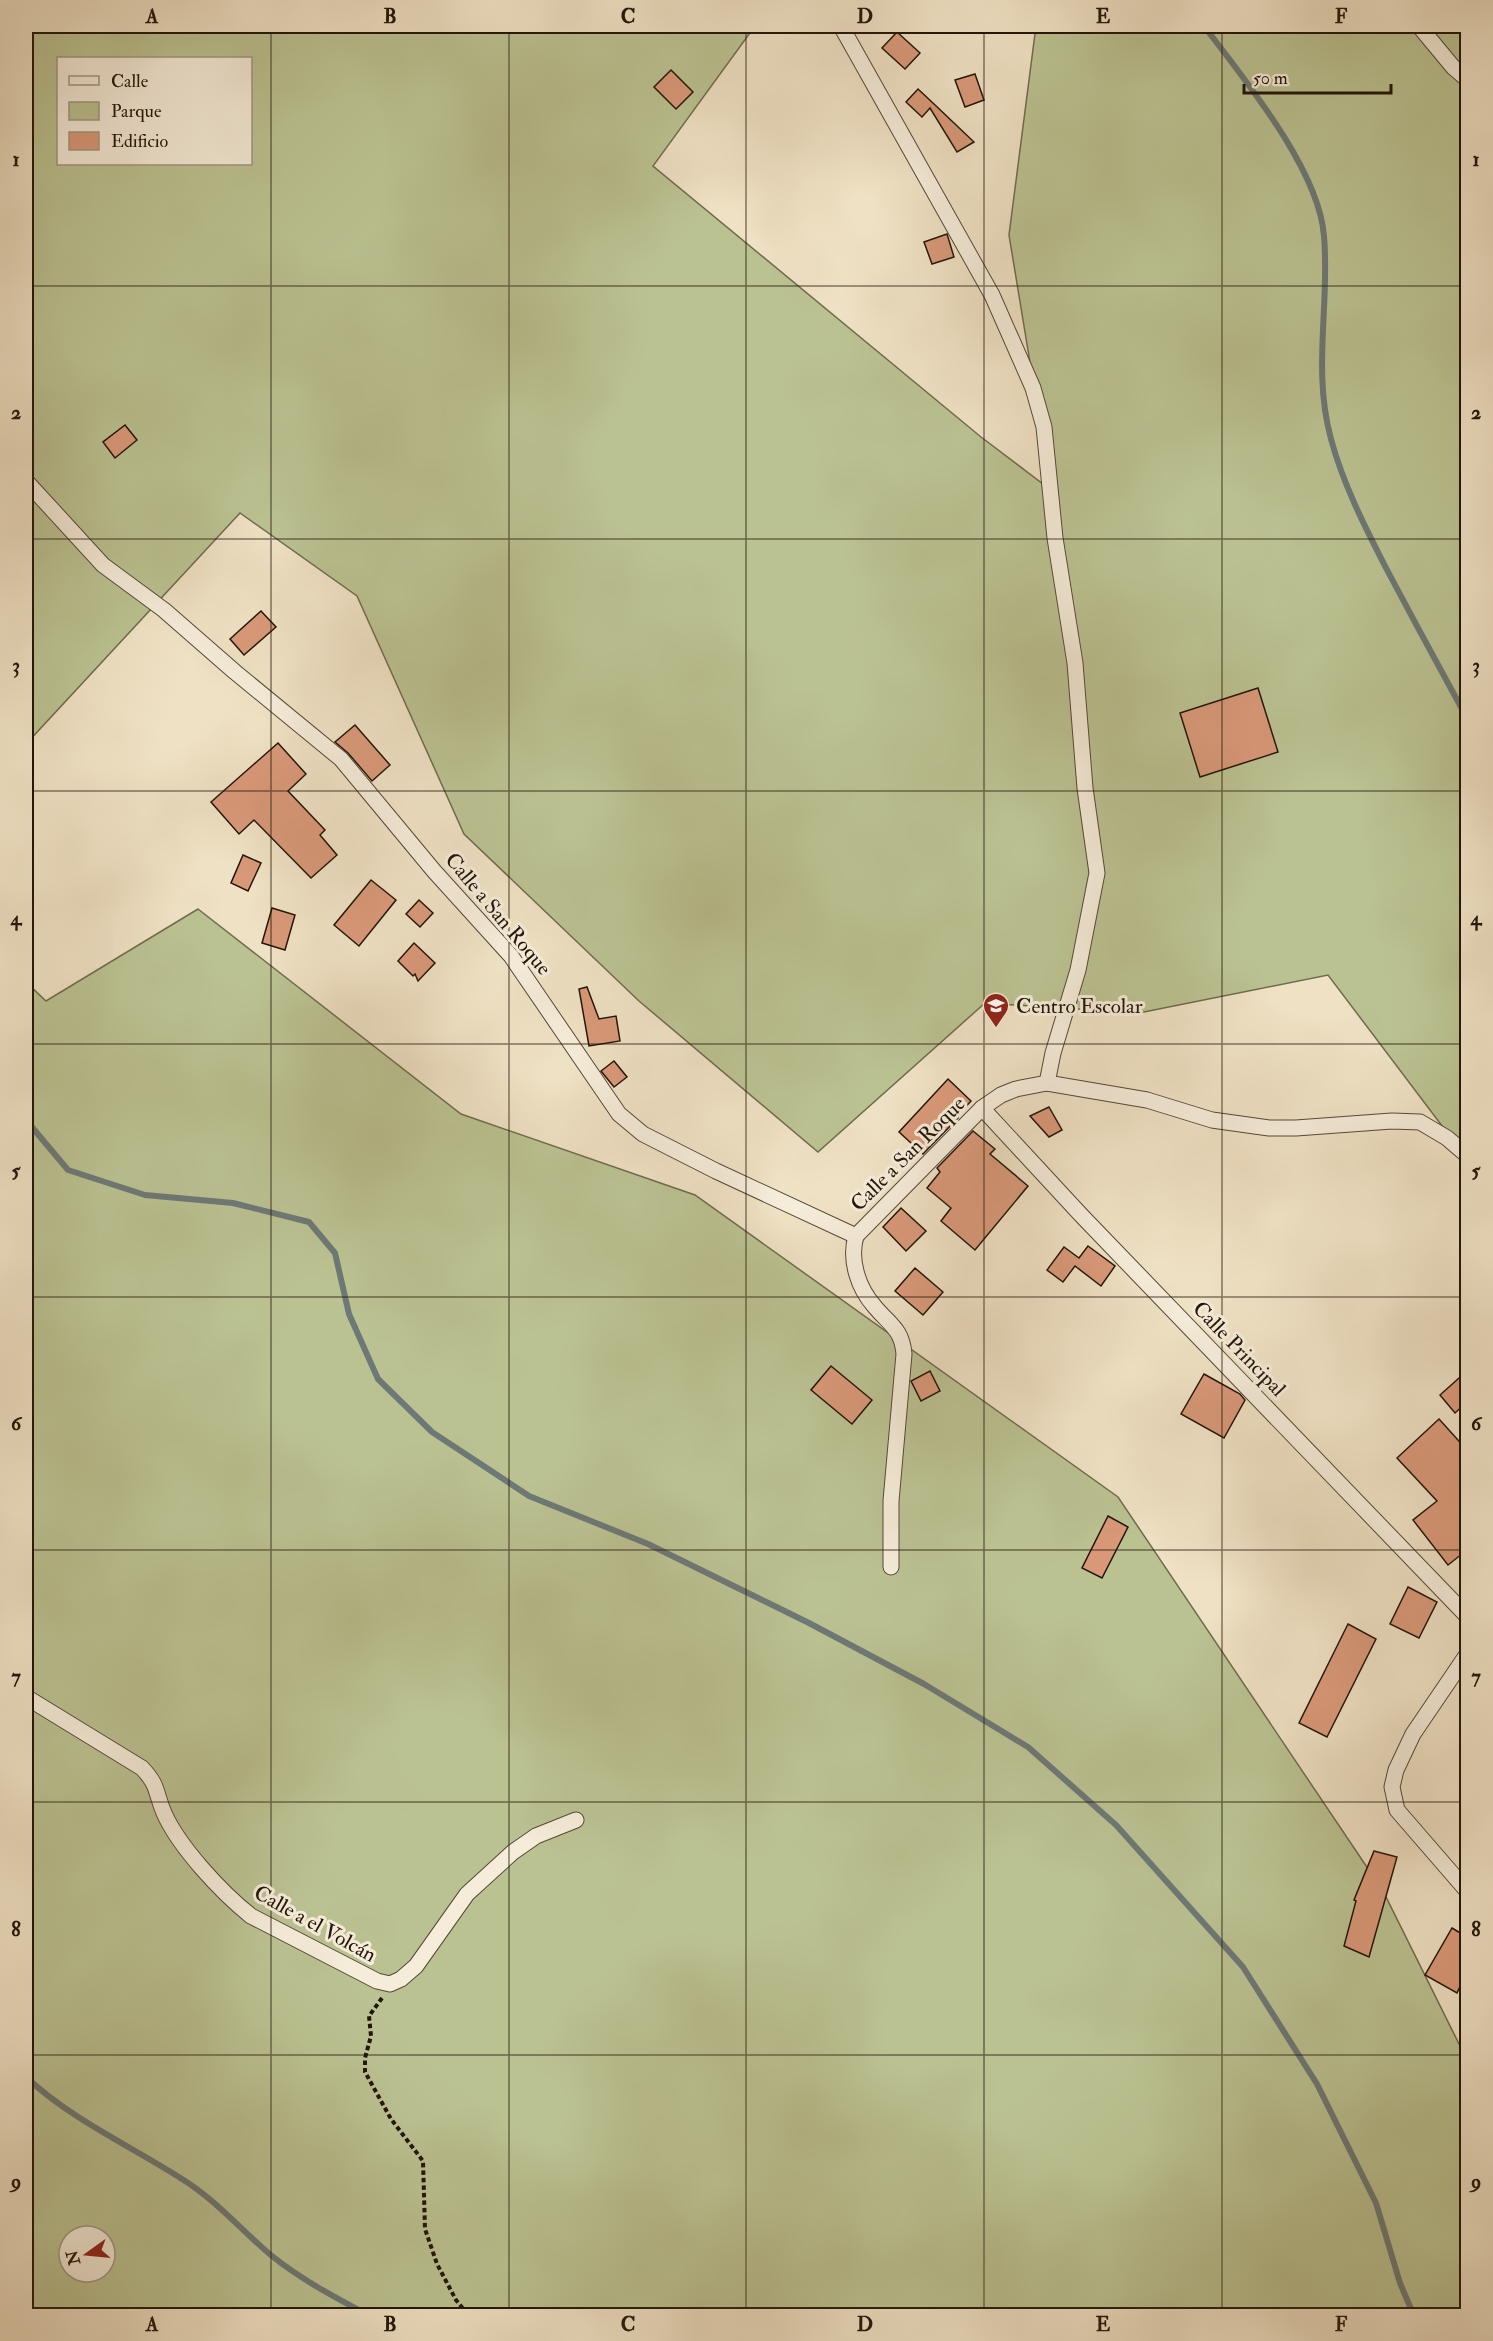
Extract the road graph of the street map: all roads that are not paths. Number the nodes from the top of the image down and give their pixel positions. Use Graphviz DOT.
graph roads {
  1 [pos="841,26"];
  2 [pos="1419,26"];
  3 [pos="1467,80"];
  4 [pos="26,481"];
  5 [pos="1047,1083"];
  6 [pos="982,1108"];
  7 [pos="1467,1156"];
  8 [pos="856,1236"];
  9 [pos="891,1567"];
  10 [pos="1467,1617"];
  11 [pos="1467,1653"];
  12 [pos="26,1697"];
  13 [pos="576,1820"];
  14 [pos="1467,1892"];
  1 -- 5 [label="street"];
  2 -- 3 [label="street"];
  4 -- 8 [label="street, Calle a San Roque"];
  5 -- 6 [label="street, Calle a San Roque"];
  5 -- 7 [label="street"];
  6 -- 8 [label="street, Calle a San Roque"];
  6 -- 10 [label="street, Calle Principal"];
  8 -- 9 [label="street"];
  11 -- 14 [label="street"];
  12 -- 13 [label="street, Calle a el Volcán"];
}
